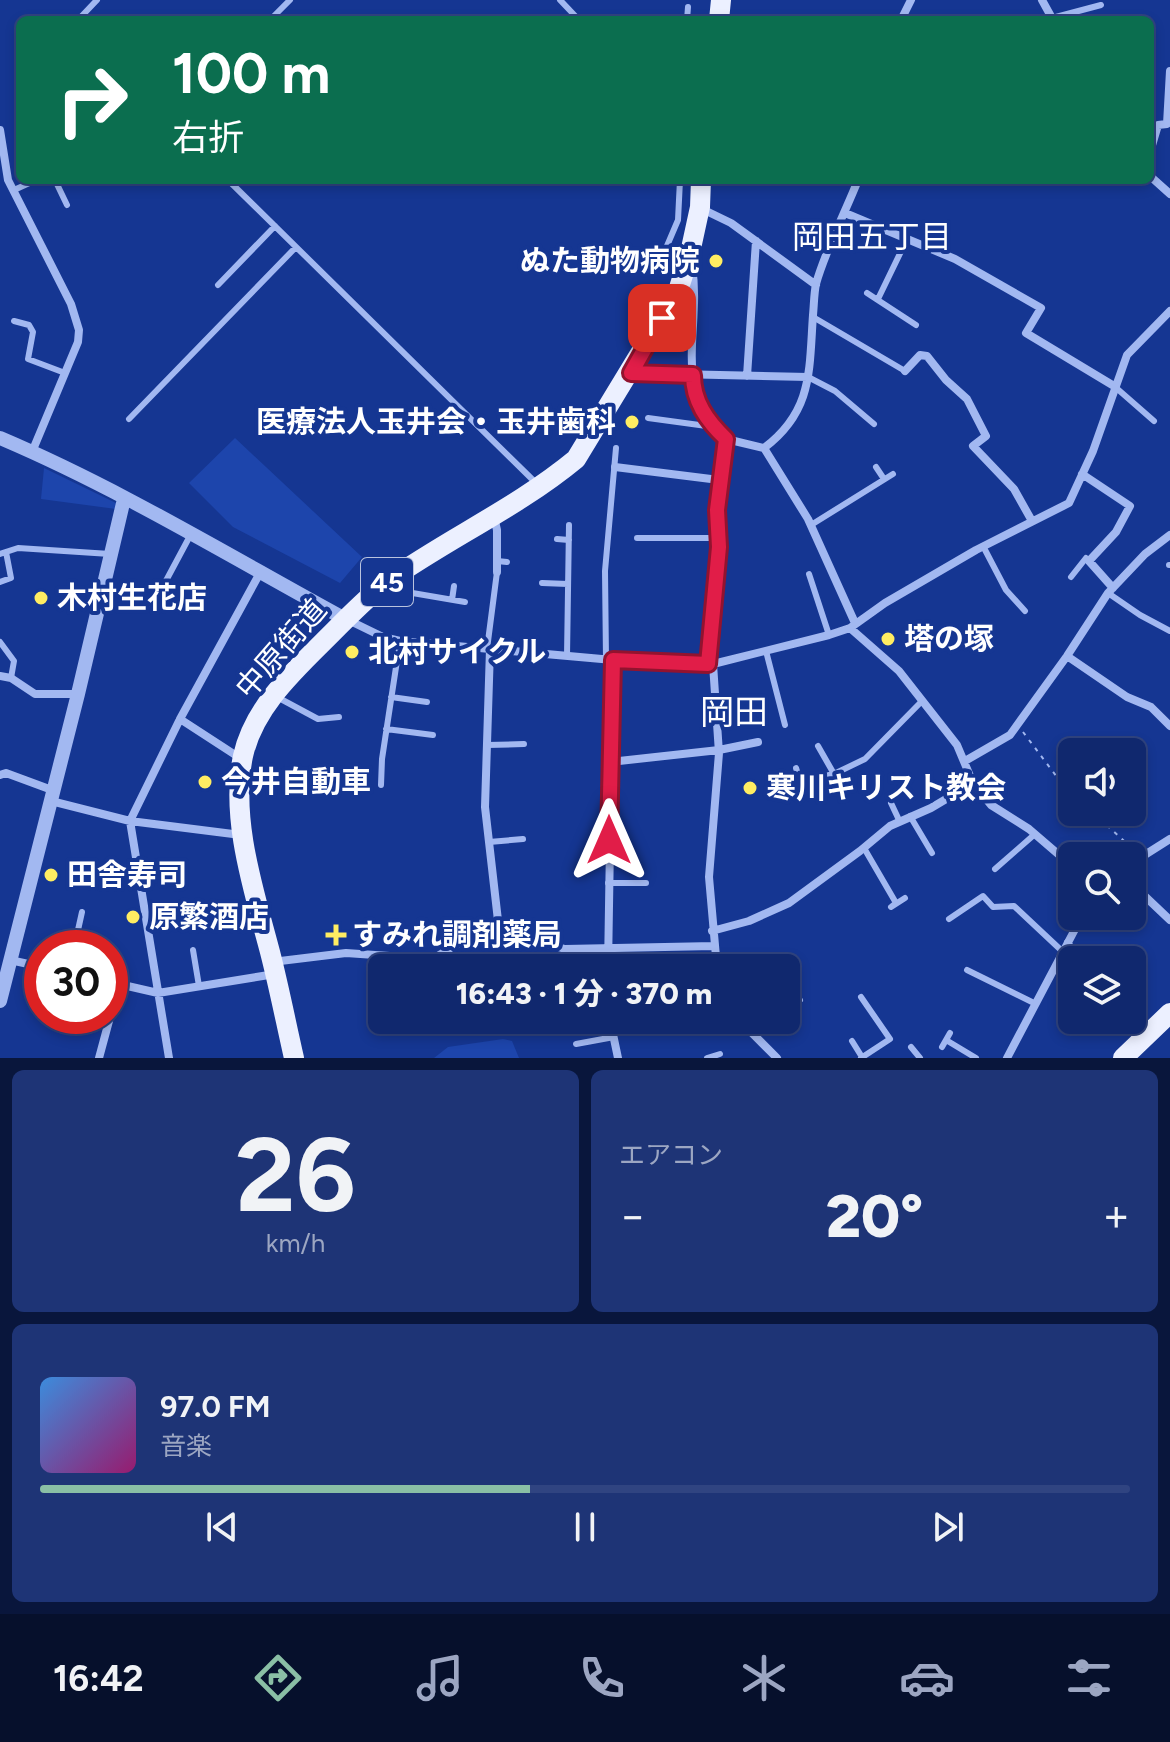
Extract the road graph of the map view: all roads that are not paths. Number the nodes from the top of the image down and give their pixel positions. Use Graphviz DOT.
graph roads {
  1 [pos="97,0"];
  2 [pos="290,0"];
  3 [pos="560,0"];
  4 [pos="1101,5"];
  5 [pos="688,7"];
  6 [pos="82,16"];
  7 [pos="274,16"];
  8 [pos="575,16"];
  9 [pos="687,16"];
  10 [pos="1062,16"];
  11 [pos="1170,71"];
  12 [pos="0,130"];
  13 [pos="1154,138"];
  14 [pos="27,184"];
  15 [pos="57,184"];
  16 [pos="232,184"];
  17 [pos="680,184"];
  18 [pos="701,184"];
  19 [pos="856,184"];
  20 [pos="14,190"];
  21 [pos="67,205"];
  22 [pos="700,207"];
  23 [pos="845,213"];
  24 [pos="275,226"];
  25 [pos="907,239"];
  26 [pos="756,241"];
  27 [pos="296,247"];
  28 [pos="690,253"];
  29 [pos="658,267"];
  30 [pos="218,285"];
  31 [pos="816,285"];
  32 [pos="867,293"];
  33 [pos="878,299"];
  34 [pos="1170,311"];
  35 [pos="813,317"];
  36 [pos="14,321"];
  37 [pos="916,325"];
  38 [pos="905,371"];
  39 [pos="65,373"];
  40 [pos="631,373"];
  41 [pos="693,375"];
  42 [pos="747,376"];
  43 [pos="808,377"];
  44 [pos="1114,386"];
  45 [pos="648,418"];
  46 [pos="129,419"];
  47 [pos="1154,421"];
  48 [pos="874,424"];
  49 [pos="714,427"];
  50 [pos="0,438"];
  51 [pos="726,439"];
  52 [pos="616,448"];
  53 [pos="764,448"];
  54 [pos="32,452"];
  55 [pos="615,467"];
  56 [pos="876,467"];
  57 [pos="893,474"];
  58 [pos="1082,474"];
  59 [pos="884,479"];
  60 [pos="719,480"];
  61 [pos="540,486"];
  62 [pos="124,499"];
  63 [pos="493,517"];
  64 [pos="1032,521"];
  65 [pos="569,525"];
  66 [pos="811,525"];
  67 [pos="191,534"];
  68 [pos="1170,535"];
  69 [pos="637,538"];
  70 [pos="719,538"];
  71 [pos="557,539"];
  72 [pos="569,540"];
  73 [pos="983,546"];
  74 [pos="3,553"];
  75 [pos="110,554"];
  76 [pos="1085,557"];
  77 [pos="261,571"];
  78 [pos="497,572"];
  79 [pos="809,574"];
  80 [pos="1071,577"];
  81 [pos="0,582"];
  82 [pos="103,582"];
  83 [pos="542,583"];
  84 [pos="568,584"];
  85 [pos="454,586"];
  86 [pos="381,587"];
  87 [pos="1110,590"];
  88 [pos="1025,596"];
  89 [pos="452,600"];
  90 [pos="465,602"];
  91 [pos="1017,602"];
  92 [pos="1025,611"];
  93 [pos="345,619"];
  94 [pos="852,625"];
  95 [pos="1170,631"];
  96 [pos="829,635"];
  97 [pos="400,641"];
  98 [pos="0,642"];
  99 [pos="488,649"];
  100 [pos="766,651"];
  101 [pos="567,656"];
  102 [pos="1067,656"];
  103 [pos="610,660"];
  104 [pos="711,664"];
  105 [pos="0,676"];
  106 [pos="11,678"];
  107 [pos="78,694"];
  108 [pos="273,695"];
  109 [pos="391,697"];
  110 [pos="922,701"];
  111 [pos="427,702"];
  112 [pos="339,717"];
  113 [pos="180,719"];
  114 [pos="785,725"];
  115 [pos="1170,726"];
  116 [pos="386,729"];
  117 [pos="433,735"];
  118 [pos="758,742"];
  119 [pos="524,744"];
  120 [pos="487,745"];
  121 [pos="818,746"];
  122 [pos="719,750"];
  123 [pos="243,760"];
  124 [pos="965,761"];
  125 [pos="610,762"];
  126 [pos="859,762"];
  127 [pos="796,768"];
  128 [pos="5,771"];
  129 [pos="865,771"];
  130 [pos="834,774"];
  131 [pos="973,783"];
  132 [pos="801,784"];
  133 [pos="381,785"];
  134 [pos="788,788"];
  135 [pos="51,795"];
  136 [pos="891,803"];
  137 [pos="910,816"];
  138 [pos="899,820"];
  139 [pos="130,821"];
  140 [pos="1035,834"];
  141 [pos="244,836"];
  142 [pos="523,839"];
  143 [pos="1170,839"];
  144 [pos="489,842"];
  145 [pos="864,848"];
  146 [pos="932,853"];
  147 [pos="1058,854"];
  148 [pos="1146,854"];
  149 [pos="995,869"];
  150 [pos="608,883"];
  151 [pos="646,883"];
  152 [pos="1146,897"];
  153 [pos="905,898"];
  154 [pos="82,912"];
  155 [pos="949,919"];
  156 [pos="1170,919"];
  157 [pos="78,930"];
  158 [pos="1074,930"];
  159 [pos="712,931"];
  160 [pos="500,938"];
  161 [pos="1067,942"];
  162 [pos="714,946"];
  163 [pos="1065,946"];
  164 [pos="1071,946"];
  165 [pos="1058,947"];
  166 [pos="610,948"];
  167 [pos="193,950"];
  168 [pos="609,954"];
  169 [pos="715,954"];
  170 [pos="7,957"];
  171 [pos="1058,958"];
  172 [pos="274,968"];
  173 [pos="967,970"];
  174 [pos="128,986"];
  175 [pos="199,986"];
  176 [pos="158,993"];
  177 [pos="861,997"];
  178 [pos="0,1001"];
  179 [pos="1034,1003"];
  180 [pos="1170,1013"];
  181 [pos="950,1033"];
  182 [pos="104,1034"];
  183 [pos="613,1034"];
  184 [pos="753,1034"];
  185 [pos="614,1037"];
  186 [pos="852,1041"];
  187 [pos="576,1044"];
  188 [pos="911,1047"];
  189 [pos="720,1054"];
  190 [pos="99,1058"];
  191 [pos="169,1058"];
  192 [pos="294,1058"];
  193 [pos="618,1058"];
  194 [pos="707,1058"];
  195 [pos="777,1058"];
  196 [pos="862,1058"];
  197 [pos="920,1058"];
  198 [pos="976,1058"];
  199 [pos="1007,1058"];
  200 [pos="1123,1058"];
  1 -- 6 [label="lane"];
  2 -- 7 [label="lane"];
  3 -- 8 [label="lane"];
  4 -- 10 [label="lane"];
  5 -- 9 [label="lane"];
  11 -- 13 [label="street"];
  12 -- 20 [label="street"];
  14 -- 20 [label="lane"];
  15 -- 21 [label="lane"];
  16 -- 24 [label="lane"];
  17 -- 29 [label="lane"];
  18 -- 22 [label="main road, 中原街道 / 45"];
  19 -- 23 [label="street"];
  20 -- 39 [label="street"];
  22 -- 26 [label="street"];
  22 -- 28 [label="main road, 中原街道 / 45"];
  23 -- 25 [label="street"];
  23 -- 31 [label="street"];
  24 -- 27 [label="lane"];
  24 -- 30 [label="lane"];
  25 -- 33 [label="lane"];
  25 -- 44 [label="street"];
  26 -- 31 [label="street"];
  26 -- 42 [label="street"];
  27 -- 46 [label="lane"];
  27 -- 61 [label="lane"];
  28 -- 40 [label="main road, 中原街道 / 45"];
  28 -- 41 [label="street"];
  31 -- 35 [label="street"];
  32 -- 33 [label="lane"];
  33 -- 37 [label="lane"];
  34 -- 44 [label="street"];
  35 -- 38 [label="lane"];
  35 -- 43 [label="street"];
  36 -- 39 [label="lane"];
  38 -- 64 [label="street"];
  39 -- 54 [label="street"];
  40 -- 41 [label="street"];
  40 -- 61 [label="main road, 中原街道 / 45"];
  41 -- 42 [label="street"];
  41 -- 49 [label="street"];
  42 -- 43 [label="street"];
  43 -- 48 [label="lane"];
  43 -- 53 [label="street"];
  44 -- 47 [label="lane"];
  44 -- 58 [label="street"];
  45 -- 49 [label="lane"];
  49 -- 51 [label="street"];
  50 -- 54 [label="street"];
  51 -- 53 [label="street"];
  51 -- 60 [label="street"];
  52 -- 55 [label="lane"];
  53 -- 66 [label="street"];
  54 -- 62 [label="street"];
  55 -- 60 [label="street"];
  55 -- 103 [label="lane"];
  56 -- 59 [label="lane"];
  57 -- 59 [label="lane"];
  58 -- 64 [label="street"];
  58 -- 76 [label="street"];
  59 -- 66 [label="lane"];
  60 -- 70 [label="street"];
  61 -- 63 [label="main road, 中原街道 / 45"];
  62 -- 67 [label="street"];
  62 -- 75 [label="street"];
  63 -- 78 [label="street"];
  63 -- 86 [label="main road, 中原街道 / 45"];
  64 -- 73 [label="street"];
  65 -- 72 [label="lane"];
  66 -- 94 [label="street"];
  67 -- 77 [label="street"];
  67 -- 82 [label="lane"];
  68 -- 87 [label="street"];
  69 -- 70 [label="lane"];
  70 -- 104 [label="street"];
  71 -- 72 [label="lane"];
  72 -- 84 [label="lane"];
  73 -- 91 [label="lane"];
  73 -- 94 [label="street"];
  74 -- 75 [label="lane"];
  74 -- 81 [label="lane"];
  75 -- 82 [label="street"];
  76 -- 80 [label="lane"];
  76 -- 87 [label="street"];
  77 -- 93 [label="street"];
  77 -- 113 [label="street"];
  78 -- 99 [label="lane"];
  79 -- 96 [label="lane"];
  82 -- 107 [label="street"];
  83 -- 84 [label="lane"];
  84 -- 101 [label="lane"];
  85 -- 89 [label="lane"];
  86 -- 89 [label="lane"];
  86 -- 93 [label="main road, 中原街道 / 45"];
  87 -- 95 [label="lane"];
  87 -- 102 [label="street"];
  88 -- 91 [label="lane"];
  89 -- 90 [label="lane"];
  91 -- 92 [label="lane"];
  93 -- 97 [label="street"];
  93 -- 108 [label="main road, 中原街道 / 45"];
  94 -- 96 [label="street"];
  94 -- 110 [label="street"];
  96 -- 100 [label="street"];
  97 -- 99 [label="street"];
  97 -- 109 [label="lane"];
  98 -- 106 [label="lane"];
  99 -- 101 [label="street"];
  99 -- 120 [label="street"];
  100 -- 104 [label="street"];
  100 -- 114 [label="lane"];
  101 -- 103 [label="street"];
  102 -- 115 [label="street"];
  102 -- 124 [label="street"];
  103 -- 104 [label="street"];
  103 -- 125 [label="street"];
  104 -- 122 [label="street"];
  105 -- 106 [label="street"];
  106 -- 107 [label="street"];
  107 -- 135 [label="street"];
  108 -- 112 [label="lane"];
  108 -- 123 [label="main road, 中原街道 / 45"];
  109 -- 111 [label="lane"];
  109 -- 116 [label="lane"];
  110 -- 124 [label="street"];
  110 -- 126 [label="lane"];
  113 -- 123 [label="street"];
  113 -- 139 [label="street"];
  116 -- 117 [label="lane"];
  116 -- 133 [label="lane"];
  118 -- 122 [label="street"];
  119 -- 120 [label="lane"];
  120 -- 144 [label="street"];
  121 -- 130 [label="lane"];
  122 -- 125 [label="street"];
  122 -- 159 [label="street"];
  123 -- 141 [label="main road, 中原街道 / 45"];
  124 -- 131 [label="street"];
  125 -- 150 [label="street"];
  126 -- 129 [label="lane"];
  126 -- 130 [label="lane"];
  127 -- 132 [label="lane"];
  128 -- 135 [label="street"];
  130 -- 132 [label="lane"];
  131 -- 137 [label="street"];
  131 -- 140 [label="street"];
  132 -- 134 [label="lane"];
  135 -- 139 [label="street"];
  135 -- 170 [label="street"];
  136 -- 138 [label="lane"];
  137 -- 138 [label="street"];
  137 -- 146 [label="lane"];
  138 -- 145 [label="street"];
  139 -- 141 [label="street"];
  139 -- 176 [label="street"];
  140 -- 147 [label="street"];
  140 -- 149 [label="lane"];
  141 -- 172 [label="main road, 中原街道 / 45"];
  142 -- 144 [label="lane"];
  143 -- 148 [label="street"];
  144 -- 160 [label="street"];
  145 -- 153 [label="lane"];
  145 -- 159 [label="street"];
  150 -- 151 [label="lane"];
  150 -- 166 [label="street"];
  152 -- 156 [label="street"];
  154 -- 157 [label="lane"];
  155 -- 165 [label="lane"];
  158 -- 161 [label="street"];
  159 -- 162 [label="street"];
  160 -- 166 [label="street"];
  160 -- 172 [label="street"];
  161 -- 163 [label="street"];
  161 -- 164 [label="lane"];
  162 -- 166 [label="street"];
  162 -- 169 [label="street"];
  166 -- 168 [label="street"];
  167 -- 175 [label="lane"];
  170 -- 178 [label="street"];
  171 -- 179 [label="street"];
  172 -- 175 [label="street"];
  172 -- 192 [label="main road, 中原街道 / 45"];
  173 -- 179 [label="lane"];
  174 -- 176 [label="street"];
  175 -- 176 [label="street"];
  176 -- 191 [label="street"];
  177 -- 196 [label="lane"];
  179 -- 199 [label="street"];
  180 -- 200 [label="main road"];
  181 -- 198 [label="lane"];
  182 -- 190 [label="street"];
  183 -- 185 [label="street"];
  184 -- 195 [label="street"];
  185 -- 187 [label="lane"];
  185 -- 193 [label="street"];
  186 -- 196 [label="lane"];
  188 -- 197 [label="lane"];
  189 -- 194 [label="lane"];
}
